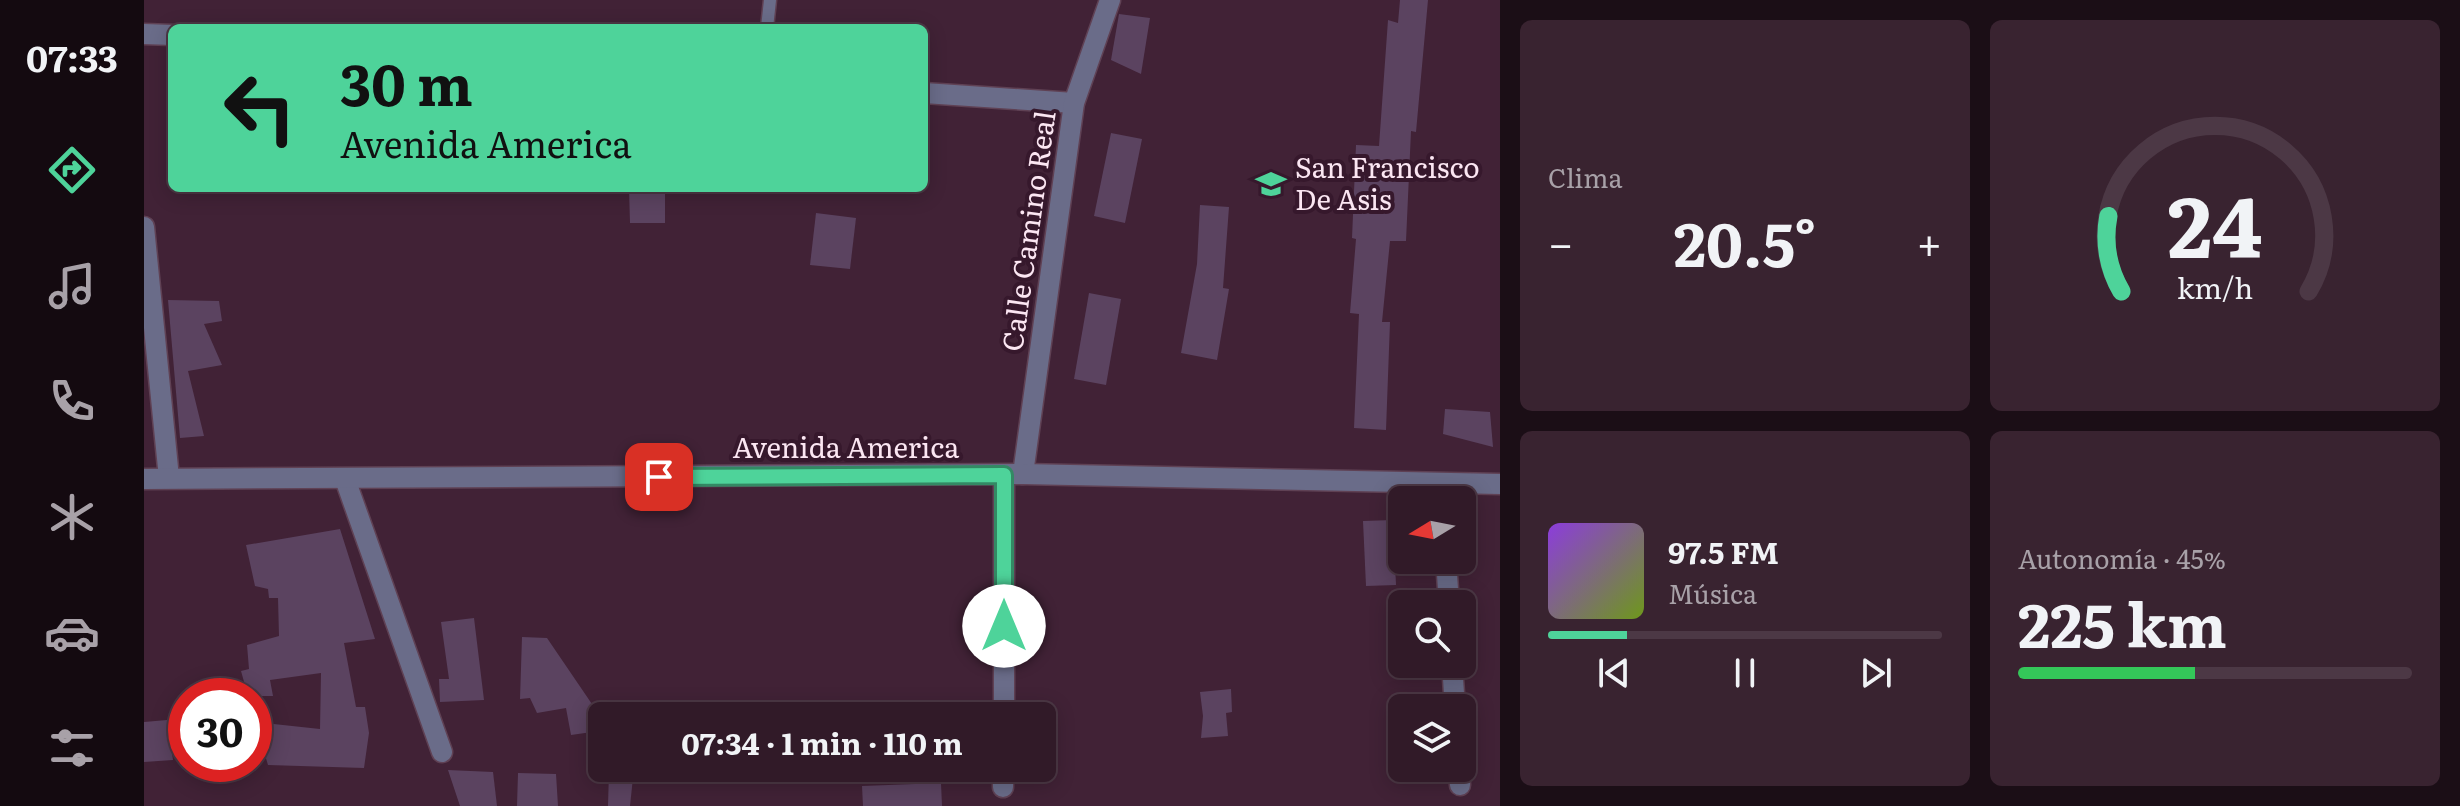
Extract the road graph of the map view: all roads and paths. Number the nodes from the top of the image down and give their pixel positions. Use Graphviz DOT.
graph roads {
  1 [pos="770,0"];
  2 [pos="1110,0"];
  3 [pos="767,24"];
  4 [pos="144,34"];
  5 [pos="168,35"];
  6 [pos="928,93"];
  7 [pos="1074,103"];
  8 [pos="144,227"];
  9 [pos="1014,474"];
  10 [pos="169,478"];
  11 [pos="144,479"];
  12 [pos="345,479"];
  13 [pos="1500,484"];
  14 [pos="1476,487"];
  15 [pos="1388,489"];
  16 [pos="1005,702"];
  17 [pos="442,752"];
  1 -- 3 [label="lane"];
  2 -- 7 [label="street, Calle Camino Real"];
  4 -- 5 [label="street"];
  6 -- 7 [label="street"];
  7 -- 9 [label="street, Calle Camino Real"];
  8 -- 10 [label="street"];
  9 -- 12 [label="street, Avenida America"];
  9 -- 15 [label="street, Avenida America"];
  9 -- 16 [label="street, Calle Camino Real"];
  10 -- 11 [label="street, Avenida America"];
  10 -- 12 [label="street, Avenida America"];
  12 -- 17 [label="street"];
  13 -- 14 [label="street, Avenida America"];
}
